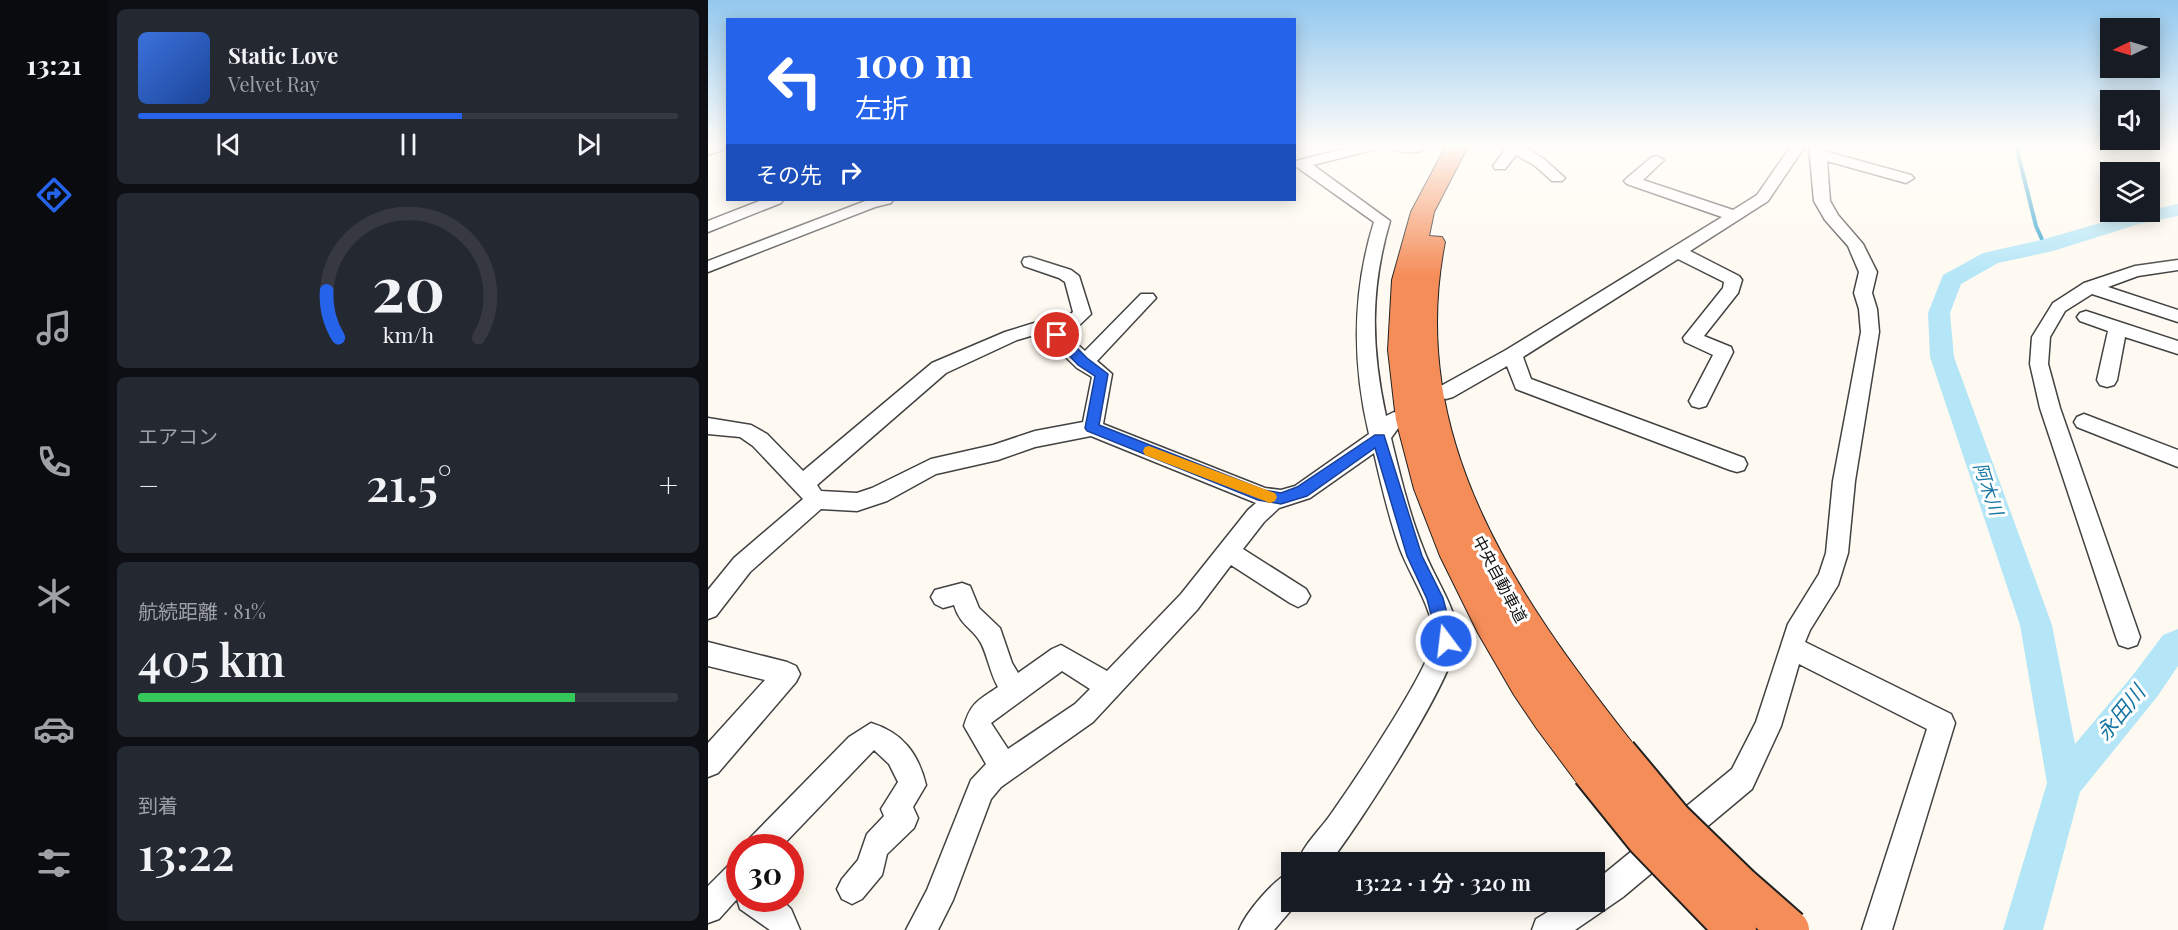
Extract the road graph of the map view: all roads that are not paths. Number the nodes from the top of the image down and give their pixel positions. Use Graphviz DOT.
graph roads {
  1 [pos="1337,189"];
  2 [pos="1432,189"];
  3 [pos="1451,189"];
  4 [pos="1654,189"];
  5 [pos="1771,189"];
  6 [pos="1820,189"];
  7 [pos="773,201"];
  8 [pos="881,201"];
  9 [pos="1734,216"];
  10 [pos="708,227"];
  11 [pos="1678,252"];
  12 [pos="1030,262"];
  13 [pos="2178,265"];
  14 [pos="708,267"];
  15 [pos="2090,287"];
  16 [pos="1147,298"];
  17 [pos="2178,316"];
  18 [pos="2086,317"];
  19 [pos="2118,328"];
  20 [pos="1057,335"];
  21 [pos="2178,348"];
  22 [pos="1513,355"];
  23 [pos="1084,363"];
  24 [pos="2107,380"];
  25 [pos="1446,392"];
  26 [pos="1699,401"];
  27 [pos="2084,422"];
  28 [pos="708,426"];
  29 [pos="1092,428"];
  30 [pos="1387,429"];
  31 [pos="2178,459"];
  32 [pos="1737,464"];
  33 [pos="810,492"];
  34 [pos="1272,497"];
  35 [pos="1229,552"];
  36 [pos="1298,596"];
  37 [pos="943,597"];
  38 [pos="708,608"];
  39 [pos="2128,637"];
  40 [pos="1791,647"];
  41 [pos="708,654"];
  42 [pos="1109,687"];
  43 [pos="1015,690"];
  44 [pos="708,763"];
  45 [pos="1604,763"];
  46 [pos="1004,767"];
  47 [pos="773,834"];
  48 [pos="1319,852"];
  49 [pos="852,889"];
  50 [pos="1605,892"];
  51 [pos="726,896"];
  52 [pos="1281,899"];
  53 [pos="708,908"];
  54 [pos="773,912"];
  55 [pos="1575,912"];
  56 [pos="785,930"];
  57 [pos="921,930"];
  58 [pos="1254,930"];
  59 [pos="1547,930"];
  60 [pos="1736,930"];
  61 [pos="1789,930"];
  62 [pos="1877,930"];
  1 -- 30 [label="street"];
  2 -- 45 [label="highway, 中央自動車道"];
  3 -- 45 [label="highway, 中央自動車道"];
  4 -- 9 [label="street"];
  5 -- 9 [label="street"];
  6 -- 40 [label="street"];
  7 -- 10 [label="street"];
  8 -- 14 [label="street"];
  9 -- 11 [label="street"];
  11 -- 22 [label="street"];
  11 -- 26 [label="street"];
  12 -- 20 [label="street"];
  13 -- 15 [label="street"];
  15 -- 17 [label="street"];
  15 -- 39 [label="street"];
  16 -- 23 [label="street"];
  18 -- 19 [label="street"];
  19 -- 21 [label="street"];
  19 -- 24 [label="street"];
  20 -- 23 [label="street"];
  20 -- 33 [label="street"];
  22 -- 25 [label="street"];
  22 -- 32 [label="street"];
  23 -- 29 [label="street"];
  27 -- 31 [label="street"];
  28 -- 33 [label="street"];
  29 -- 33 [label="street"];
  29 -- 34 [label="street"];
  30 -- 34 [label="street"];
  30 -- 48 [label="street"];
  33 -- 38 [label="street"];
  34 -- 35 [label="street"];
  35 -- 36 [label="street"];
  35 -- 42 [label="street"];
  37 -- 43 [label="street"];
  40 -- 50 [label="street"];
  40 -- 62 [label="street"];
  41 -- 44 [label="street"];
  42 -- 43 [label="street"];
  42 -- 46 [label="street"];
  43 -- 46 [label="street"];
  45 -- 60 [label="highway, 中央自動車道, bridge"];
  45 -- 61 [label="highway, 中央自動車道, bridge"];
  46 -- 57 [label="street"];
  47 -- 49 [label="street"];
  51 -- 53 [label="street"];
  52 -- 58 [label="street"];
  54 -- 56 [label="street"];
  55 -- 59 [label="street"];
}
